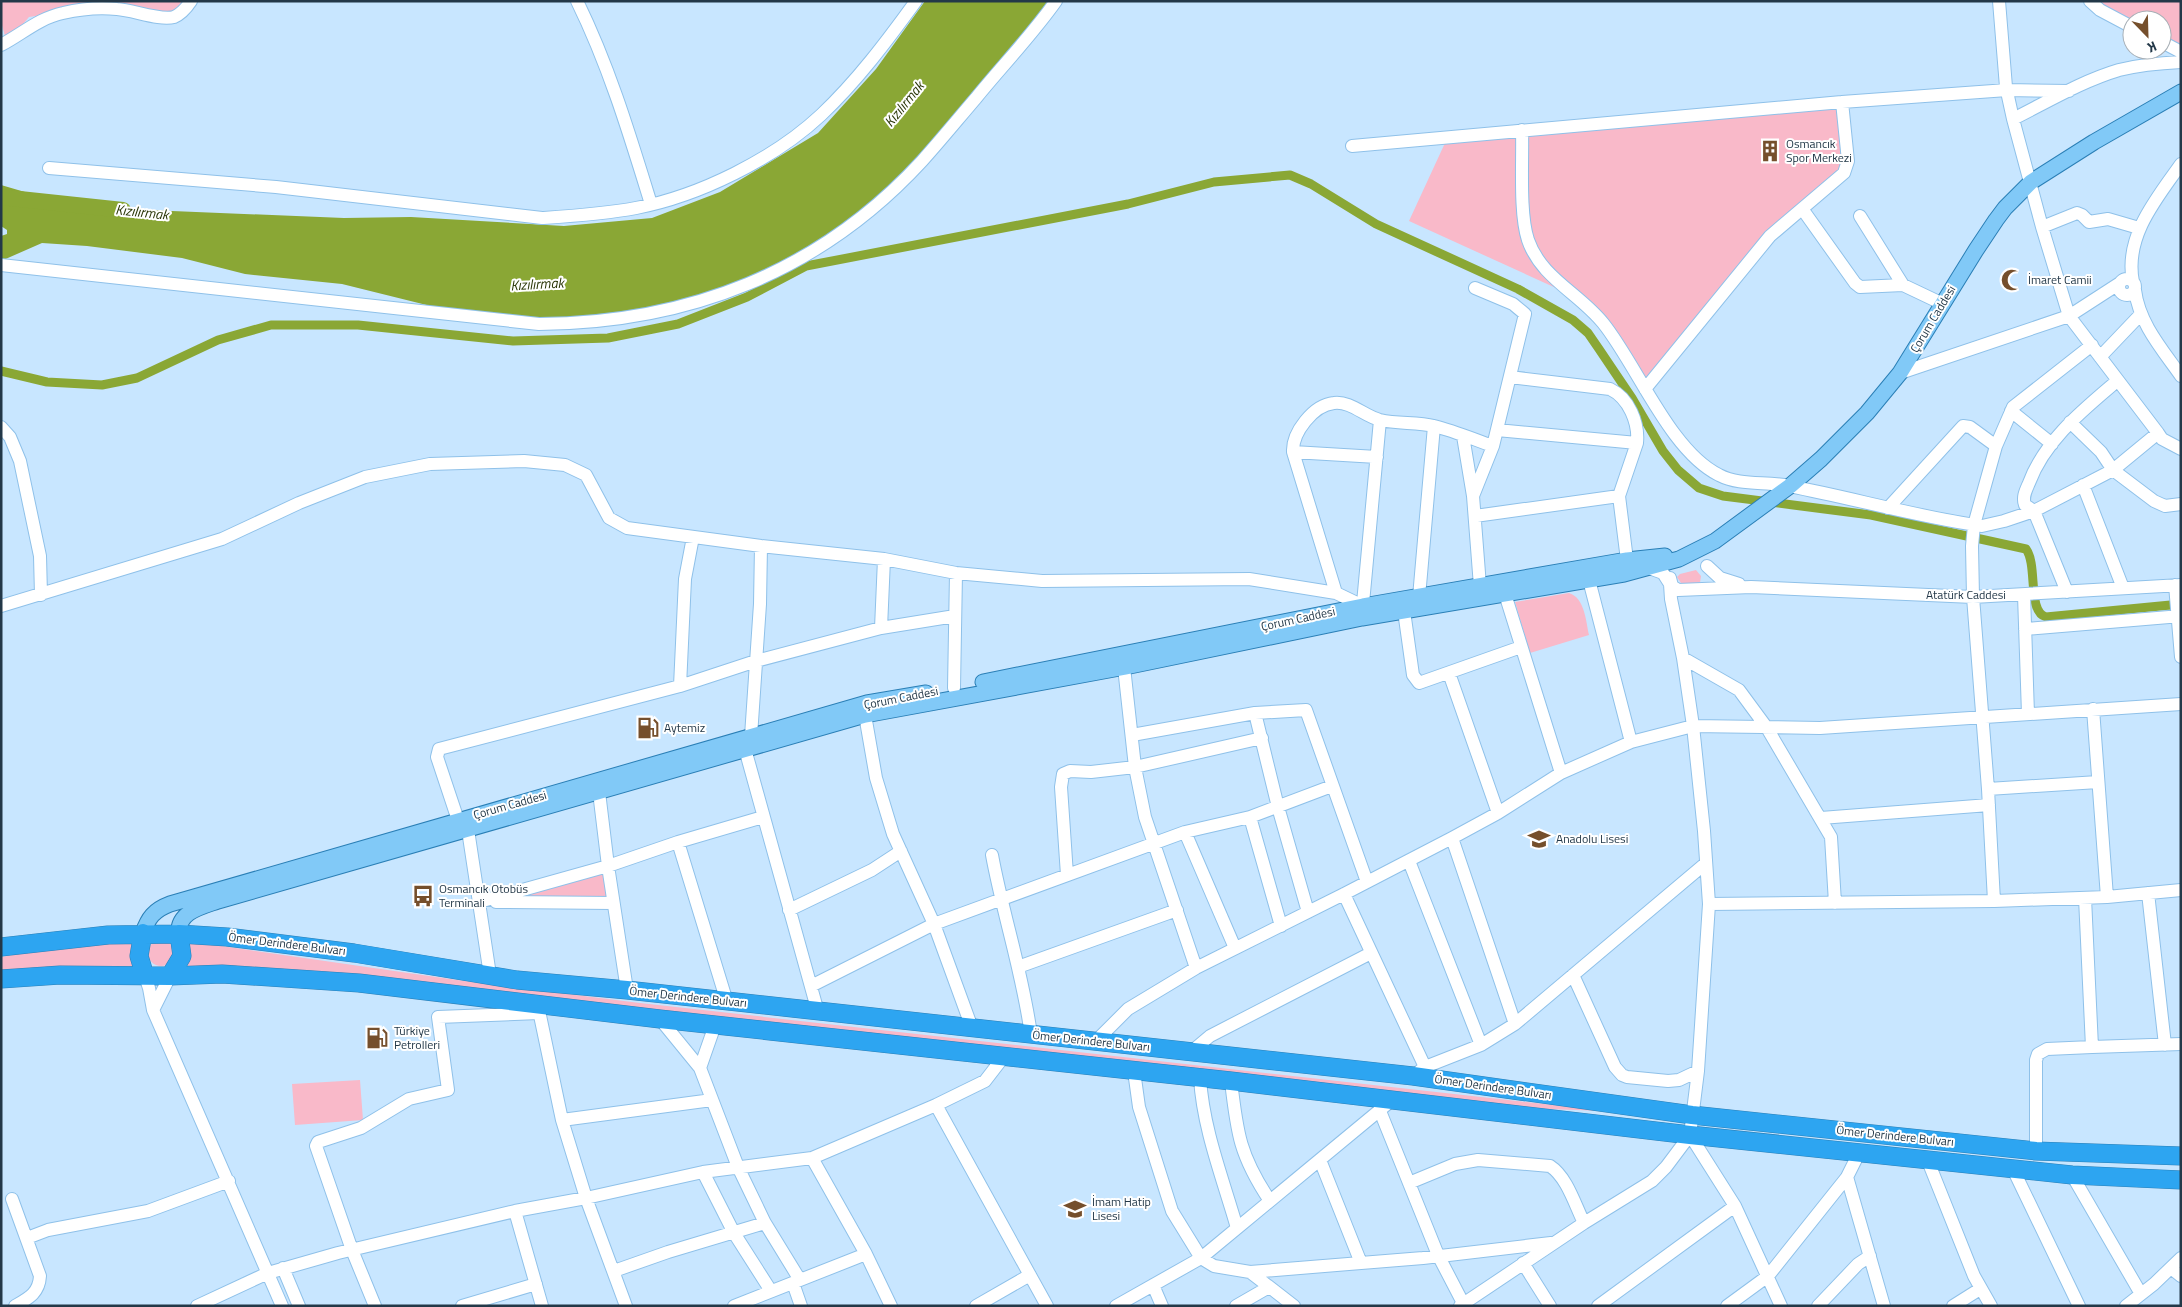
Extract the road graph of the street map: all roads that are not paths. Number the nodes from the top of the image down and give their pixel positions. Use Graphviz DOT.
graph roads {
  1 [pos="191,1"];
  2 [pos="577,1"];
  3 [pos="916,1"];
  4 [pos="1056,1"];
  5 [pos="1999,1"];
  6 [pos="2090,1"];
  7 [pos="2122,21"];
  8 [pos="1,45"];
  9 [pos="2181,62"];
  10 [pos="2007,90"];
  11 [pos="2069,91"];
  12 [pos="2181,92"];
  13 [pos="1842,102"];
  14 [pos="2013,118"];
  15 [pos="1522,130"];
  16 [pos="1352,146"];
  17 [pos="2181,164"];
  18 [pos="49,168"];
  19 [pos="2031,182"];
  20 [pos="651,204"];
  21 [pos="1803,210"];
  22 [pos="1860,216"];
  23 [pos="2042,227"];
  24 [pos="2139,228"];
  25 [pos="1,265"];
  26 [pos="1903,286"];
  27 [pos="1474,288"];
  28 [pos="2128,290"];
  29 [pos="1943,304"];
  30 [pos="2069,316"];
  31 [pos="2092,345"];
  32 [pos="2100,357"];
  33 [pos="1900,374"];
  34 [pos="2181,376"];
  35 [pos="1510,377"];
  36 [pos="2117,381"];
  37 [pos="1645,389"];
  38 [pos="2011,411"];
  39 [pos="1380,420"];
  40 [pos="2070,422"];
  41 [pos="1434,426"];
  42 [pos="1,427"];
  43 [pos="1497,430"];
  44 [pos="2158,434"];
  45 [pos="1463,436"];
  46 [pos="1637,443"];
  47 [pos="2052,444"];
  48 [pos="1493,446"];
  49 [pos="1996,446"];
  50 [pos="2181,449"];
  51 [pos="1293,452"];
  52 [pos="1377,457"];
  53 [pos="2113,470"];
  54 [pos="2083,485"];
  55 [pos="1790,486"];
  56 [pos="1473,496"];
  57 [pos="1619,496"];
  58 [pos="2181,504"];
  59 [pos="1888,508"];
  60 [pos="2034,511"];
  61 [pos="1475,516"];
  62 [pos="1974,525"];
  63 [pos="693,537"];
  64 [pos="1707,545"];
  65 [pos="761,546"];
  66 [pos="1689,555"];
  67 [pos="884,559"];
  68 [pos="1627,560"];
  69 [pos="1674,561"];
  70 [pos="1706,565"];
  71 [pos="1649,568"];
  72 [pos="956,572"];
  73 [pos="1589,580"];
  74 [pos="2178,585"];
  75 [pos="1480,586"];
  76 [pos="1751,587"];
  77 [pos="1700,588"];
  78 [pos="2123,588"];
  79 [pos="1673,591"];
  80 [pos="2067,592"];
  81 [pos="1336,593"];
  82 [pos="1505,594"];
  83 [pos="41,595"];
  84 [pos="2024,595"];
  85 [pos="1419,597"];
  86 [pos="1973,597"];
  87 [pos="1,606"];
  88 [pos="1404,611"];
  89 [pos="1363,612"];
  90 [pos="955,616"];
  91 [pos="2179,616"];
  92 [pos="881,628"];
  93 [pos="2025,629"];
  94 [pos="1521,647"];
  95 [pos="2181,657"];
  96 [pos="1683,658"];
  97 [pos="756,661"];
  98 [pos="1124,661"];
  99 [pos="1449,673"];
  100 [pos="680,686"];
  101 [pos="954,688"];
  102 [pos="2181,704"];
  103 [pos="2093,709"];
  104 [pos="1255,713"];
  105 [pos="866,714"];
  106 [pos="2028,714"];
  107 [pos="1982,718"];
  108 [pos="1693,726"];
  109 [pos="1768,728"];
  110 [pos="1132,735"];
  111 [pos="1262,738"];
  112 [pos="748,742"];
  113 [pos="1631,742"];
  114 [pos="1135,767"];
  115 [pos="1561,773"];
  116 [pos="2098,782"];
  117 [pos="1332,786"];
  118 [pos="1988,789"];
  119 [pos="599,792"];
  120 [pos="1989,805"];
  121 [pos="1278,807"];
  122 [pos="1498,813"];
  123 [pos="763,817"];
  124 [pos="1250,817"];
  125 [pos="1821,818"];
  126 [pos="463,825"];
  127 [pos="1185,832"];
  128 [pos="1452,838"];
  129 [pos="678,842"];
  130 [pos="1154,844"];
  131 [pos="901,851"];
  132 [pos="992,855"];
  133 [pos="1409,861"];
  134 [pos="1706,863"];
  135 [pos="608,866"];
  136 [pos="1068,875"];
  137 [pos="1367,882"];
  138 [pos="2181,890"];
  139 [pos="2148,892"];
  140 [pos="1344,894"];
  141 [pos="2106,896"];
  142 [pos="2085,898"];
  143 [pos="1000,899"];
  144 [pos="1994,901"];
  145 [pos="479,902"];
  146 [pos="613,903"];
  147 [pos="1835,903"];
  148 [pos="1709,904"];
  149 [pos="789,910"];
  150 [pos="1176,910"];
  151 [pos="1308,912"];
  152 [pos="934,924"];
  153 [pos="1281,926"];
  154 [pos="143,934"];
  155 [pos="179,934"];
  156 [pos="1,947"];
  157 [pos="1235,948"];
  158 [pos="1371,953"];
  159 [pos="1018,967"];
  160 [pos="1196,968"];
  161 [pos="490,975"];
  162 [pos="1573,975"];
  163 [pos="144,976"];
  164 [pos="170,976"];
  165 [pos="1,978"];
  166 [pos="811,986"];
  167 [pos="627,990"];
  168 [pos="727,1002"];
  169 [pos="538,1009"];
  170 [pos="153,1010"];
  171 [pos="818,1012"];
  172 [pos="660,1019"];
  173 [pos="715,1024"];
  174 [pos="1515,1024"];
  175 [pos="972,1028"];
  176 [pos="1031,1035"];
  177 [pos="1095,1042"];
  178 [pos="2181,1044"];
  179 [pos="1481,1045"];
  180 [pos="2165,1045"];
  181 [pos="2092,1048"];
  182 [pos="1191,1052"];
  183 [pos="1005,1055"];
  184 [pos="700,1068"];
  185 [pos="1134,1071"];
  186 [pos="1698,1071"];
  187 [pos="1419,1072"];
  188 [pos="1200,1078"];
  189 [pos="1231,1081"];
  190 [pos="712,1100"];
  191 [pos="936,1105"];
  192 [pos="1386,1105"];
  193 [pos="1692,1115"];
  194 [pos="562,1120"];
  195 [pos="1690,1135"];
  196 [pos="2036,1151"];
  197 [pos="1860,1153"];
  198 [pos="2181,1156"];
  199 [pos="812,1158"];
  200 [pos="1320,1160"];
  201 [pos="1928,1161"];
  202 [pos="738,1167"];
  203 [pos="2013,1169"];
  204 [pos="703,1172"];
  205 [pos="2072,1175"];
  206 [pos="1847,1177"];
  207 [pos="2181,1180"];
  208 [pos="229,1181"];
  209 [pos="1409,1183"];
  210 [pos="586,1198"];
  211 [pos="12,1199"];
  212 [pos="1270,1201"];
  213 [pos="1735,1206"];
  214 [pos="515,1211"];
  215 [pos="765,1223"];
  216 [pos="1584,1223"];
  217 [pos="1237,1228"];
  218 [pos="734,1233"];
  219 [pos="27,1238"];
  220 [pos="1554,1242"];
  221 [pos="352,1250"];
  222 [pos="866,1254"];
  223 [pos="1438,1255"];
  224 [pos="1870,1256"];
  225 [pos="1201,1258"];
  226 [pos="2181,1258"];
  227 [pos="1361,1263"];
  228 [pos="1523,1263"];
  229 [pos="283,1268"];
  230 [pos="2171,1268"];
  231 [pos="614,1271"];
  232 [pos="1250,1272"];
  233 [pos="268,1273"];
  234 [pos="1030,1274"];
  235 [pos="1768,1276"];
  236 [pos="2181,1276"];
  237 [pos="796,1282"];
  238 [pos="536,1284"];
  239 [pos="1152,1285"];
  240 [pos="1269,1287"];
  241 [pos="1980,1289"];
  242 [pos="771,1292"];
  243 [pos="2141,1294"];
  244 [pos="1462,1304"];
  245 [pos="15,1306"];
  246 [pos="197,1306"];
  247 [pos="282,1306"];
  248 [pos="299,1306"];
  249 [pos="375,1306"];
  250 [pos="462,1306"];
  251 [pos="542,1306"];
  252 [pos="626,1306"];
  253 [pos="734,1306"];
  254 [pos="801,1306"];
  255 [pos="891,1306"];
  256 [pos="976,1306"];
  257 [pos="1047,1306"];
  258 [pos="1117,1306"];
  259 [pos="1162,1306"];
  260 [pos="1236,1306"];
  261 [pos="1294,1306"];
  262 [pos="1550,1306"];
  263 [pos="1598,1306"];
  264 [pos="1727,1306"];
  265 [pos="1781,1306"];
  266 [pos="1818,1306"];
  267 [pos="1884,1306"];
  268 [pos="1953,1306"];
  269 [pos="1991,1306"];
  270 [pos="2079,1306"];
  271 [pos="2126,1306"];
  1 -- 8 [label="street"];
  2 -- 20 [label="street"];
  3 -- 20 [label="street"];
  4 -- 25 [label="street"];
  5 -- 10 [label="street"];
  6 -- 7 [label="street"];
  9 -- 11 [label="street"];
  10 -- 11 [label="street"];
  10 -- 13 [label="street"];
  10 -- 14 [label="street"];
  11 -- 14 [label="street"];
  12 -- 19 [label="main road, Çorum Caddesi"];
  13 -- 15 [label="street"];
  13 -- 21 [label="street"];
  14 -- 19 [label="street"];
  15 -- 16 [label="street"];
  15 -- 37 [label="street"];
  17 -- 24 [label="street"];
  18 -- 20 [label="street"];
  19 -- 23 [label="street"];
  19 -- 29 [label="main road, Çorum Caddesi"];
  21 -- 26 [label="street"];
  21 -- 37 [label="street"];
  22 -- 26 [label="street"];
  23 -- 24 [label="street"];
  23 -- 30 [label="street"];
  24 -- 28 [label="street"];
  26 -- 29 [label="street"];
  27 -- 35 [label="street"];
  28 -- 30 [label="street"];
  28 -- 32 [label="street"];
  28 -- 34 [label="street"];
  29 -- 33 [label="main road, Çorum Caddesi"];
  30 -- 31 [label="street"];
  30 -- 33 [label="street"];
  31 -- 32 [label="street"];
  31 -- 38 [label="street"];
  32 -- 36 [label="street"];
  33 -- 55 [label="main road, Çorum Caddesi"];
  35 -- 43 [label="street"];
  35 -- 46 [label="street"];
  36 -- 40 [label="street"];
  36 -- 44 [label="street"];
  37 -- 55 [label="street"];
  38 -- 47 [label="street"];
  38 -- 49 [label="street"];
  39 -- 41 [label="street"];
  39 -- 51 [label="street"];
  39 -- 52 [label="street"];
  40 -- 47 [label="street"];
  40 -- 53 [label="street"];
  41 -- 45 [label="street"];
  41 -- 85 [label="street"];
  42 -- 83 [label="street"];
  43 -- 46 [label="street"];
  43 -- 48 [label="street"];
  44 -- 50 [label="street"];
  44 -- 53 [label="street"];
  45 -- 48 [label="street"];
  45 -- 56 [label="street"];
  46 -- 57 [label="street"];
  47 -- 60 [label="street"];
  48 -- 56 [label="street"];
  49 -- 59 [label="street"];
  49 -- 62 [label="street"];
  51 -- 52 [label="street"];
  51 -- 81 [label="street"];
  52 -- 89 [label="street"];
  53 -- 54 [label="street"];
  53 -- 58 [label="street"];
  54 -- 60 [label="street"];
  54 -- 78 [label="street"];
  55 -- 59 [label="street"];
  55 -- 64 [label="main road, Çorum Caddesi"];
  56 -- 61 [label="street"];
  57 -- 61 [label="street"];
  57 -- 68 [label="street"];
  59 -- 62 [label="street"];
  60 -- 62 [label="street"];
  60 -- 80 [label="street"];
  61 -- 75 [label="street"];
  62 -- 86 [label="street"];
  63 -- 65 [label="street"];
  63 -- 83 [label="street"];
  63 -- 100 [label="street"];
  64 -- 66 [label="main road, Çorum Caddesi"];
  64 -- 70 [label="street"];
  65 -- 67 [label="street"];
  65 -- 97 [label="street"];
  66 -- 68 [label="main road, Çorum Caddesi"];
  66 -- 69 [label="main road, Çorum Caddesi"];
  66 -- 70 [label="street"];
  67 -- 72 [label="street"];
  67 -- 92 [label="street"];
  68 -- 75 [label="main road, Çorum Caddesi"];
  69 -- 71 [label="main road, Çorum Caddesi"];
  69 -- 79 [label="street"];
  70 -- 76 [label="street"];
  70 -- 77 [label="street"];
  71 -- 73 [label="main road, Çorum Caddesi"];
  71 -- 79 [label="street"];
  72 -- 81 [label="street"];
  72 -- 90 [label="street"];
  73 -- 82 [label="main road, Çorum Caddesi"];
  73 -- 113 [label="street"];
  74 -- 78 [label="street, Atatürk Caddesi"];
  74 -- 91 [label="street"];
  75 -- 85 [label="main road, Çorum Caddesi"];
  76 -- 77 [label="street"];
  76 -- 86 [label="street, Atatürk Caddesi"];
  77 -- 79 [label="street"];
  78 -- 80 [label="street, Atatürk Caddesi"];
  79 -- 96 [label="street"];
  80 -- 84 [label="street, Atatürk Caddesi"];
  81 -- 89 [label="street"];
  82 -- 88 [label="main road, Çorum Caddesi"];
  82 -- 94 [label="street"];
  83 -- 87 [label="street"];
  84 -- 86 [label="street, Atatürk Caddesi"];
  84 -- 93 [label="street"];
  85 -- 89 [label="main road, Çorum Caddesi"];
  86 -- 107 [label="street"];
  88 -- 89 [label="main road, Çorum Caddesi"];
  88 -- 99 [label="street"];
  89 -- 98 [label="main road, Çorum Caddesi"];
  90 -- 92 [label="street"];
  90 -- 101 [label="street"];
  91 -- 93 [label="street"];
  91 -- 95 [label="street"];
  92 -- 97 [label="street"];
  93 -- 106 [label="street"];
  94 -- 99 [label="street"];
  94 -- 115 [label="street"];
  96 -- 108 [label="street"];
  96 -- 109 [label="street"];
  97 -- 100 [label="street"];
  97 -- 112 [label="street"];
  98 -- 101 [label="main road, Çorum Caddesi"];
  98 -- 105 [label="main road, Çorum Caddesi"];
  98 -- 110 [label="street"];
  99 -- 122 [label="street"];
  100 -- 126 [label="street"];
  101 -- 112 [label="main road, Çorum Caddesi"];
  102 -- 103 [label="street"];
  103 -- 106 [label="street"];
  103 -- 116 [label="street"];
  104 -- 110 [label="street"];
  104 -- 111 [label="street"];
  104 -- 117 [label="street"];
  105 -- 112 [label="main road, Çorum Caddesi"];
  105 -- 131 [label="street"];
  106 -- 107 [label="street"];
  107 -- 109 [label="street"];
  107 -- 118 [label="street"];
  108 -- 109 [label="street"];
  108 -- 113 [label="street"];
  108 -- 134 [label="street"];
  109 -- 125 [label="street"];
  110 -- 114 [label="street"];
  111 -- 114 [label="street"];
  111 -- 121 [label="street"];
  112 -- 119 [label="main road, Çorum Caddesi"];
  112 -- 123 [label="street"];
  112 -- 126 [label="main road, Çorum Caddesi"];
  113 -- 115 [label="street"];
  114 -- 130 [label="street"];
  114 -- 136 [label="street"];
  115 -- 122 [label="street"];
  116 -- 118 [label="street"];
  116 -- 141 [label="street"];
  117 -- 121 [label="street"];
  117 -- 137 [label="street"];
  118 -- 120 [label="street"];
  119 -- 126 [label="main road, Çorum Caddesi"];
  119 -- 135 [label="street"];
  120 -- 125 [label="street"];
  120 -- 144 [label="street"];
  121 -- 124 [label="street"];
  121 -- 151 [label="street"];
  122 -- 128 [label="street"];
  123 -- 129 [label="street"];
  123 -- 149 [label="street"];
  124 -- 127 [label="street"];
  124 -- 153 [label="street"];
  125 -- 147 [label="street"];
  126 -- 145 [label="street"];
  126 -- 154 [label="main road, Çorum Caddesi"];
  126 -- 155 [label="main road, Çorum Caddesi"];
  127 -- 130 [label="street"];
  127 -- 157 [label="street"];
  128 -- 133 [label="street"];
  128 -- 174 [label="street"];
  129 -- 135 [label="street"];
  129 -- 168 [label="street"];
  130 -- 136 [label="street"];
  130 -- 150 [label="street"];
  131 -- 149 [label="street"];
  131 -- 152 [label="street"];
  132 -- 143 [label="street"];
  133 -- 137 [label="street"];
  133 -- 179 [label="street"];
  134 -- 148 [label="street"];
  134 -- 162 [label="street"];
  135 -- 145 [label="street"];
  135 -- 146 [label="street"];
  136 -- 143 [label="street"];
  137 -- 140 [label="street"];
  138 -- 139 [label="street"];
  139 -- 141 [label="street"];
  139 -- 180 [label="street"];
  140 -- 151 [label="street"];
  140 -- 158 [label="street"];
  141 -- 142 [label="street"];
  142 -- 144 [label="street"];
  142 -- 181 [label="street"];
  143 -- 152 [label="street"];
  143 -- 159 [label="street"];
  144 -- 147 [label="street"];
  145 -- 146 [label="street"];
  145 -- 161 [label="street"];
  146 -- 167 [label="street"];
  147 -- 148 [label="street"];
  148 -- 186 [label="street"];
  149 -- 166 [label="street"];
  150 -- 159 [label="street"];
  150 -- 160 [label="street"];
  151 -- 153 [label="street"];
  152 -- 166 [label="street"];
  152 -- 175 [label="street"];
  153 -- 157 [label="street"];
  154 -- 155 [label="highway, Ömer Derindere Bulvarı"];
  154 -- 156 [label="highway, Ömer Derindere Bulvarı"];
  154 -- 163 [label="highway"];
  155 -- 161 [label="highway, Ömer Derindere Bulvarı"];
  155 -- 164 [label="highway"];
  157 -- 160 [label="street"];
  158 -- 182 [label="street"];
  158 -- 187 [label="street"];
  159 -- 176 [label="street"];
  160 -- 177 [label="street"];
  161 -- 167 [label="highway, Ömer Derindere Bulvarı"];
  162 -- 174 [label="street"];
  162 -- 186 [label="street"];
  163 -- 164 [label="highway, Ömer Derindere Bulvarı"];
  163 -- 165 [label="highway, Ömer Derindere Bulvarı"];
  163 -- 170 [label="street"];
  164 -- 169 [label="highway, Ömer Derindere Bulvarı"];
  164 -- 170 [label="street"];
  166 -- 171 [label="street"];
  167 -- 168 [label="highway, Ömer Derindere Bulvarı"];
  168 -- 171 [label="highway, Ömer Derindere Bulvarı"];
  169 -- 172 [label="highway, Ömer Derindere Bulvarı"];
  169 -- 194 [label="street"];
  169 -- 221 [label="street"];
  170 -- 208 [label="street"];
  171 -- 175 [label="highway, Ömer Derindere Bulvarı"];
  172 -- 173 [label="highway, Ömer Derindere Bulvarı"];
  172 -- 184 [label="street"];
  173 -- 183 [label="highway, Ömer Derindere Bulvarı"];
  173 -- 184 [label="street"];
  174 -- 179 [label="street"];
  175 -- 176 [label="highway, Ömer Derindere Bulvarı"];
  176 -- 177 [label="highway, Ömer Derindere Bulvarı"];
  177 -- 182 [label="highway, Ömer Derindere Bulvarı"];
  178 -- 180 [label="street"];
  179 -- 187 [label="street"];
  180 -- 181 [label="street"];
  181 -- 196 [label="street"];
  182 -- 187 [label="highway, Ömer Derindere Bulvarı"];
  183 -- 185 [label="highway, Ömer Derindere Bulvarı"];
  183 -- 191 [label="street"];
  184 -- 190 [label="street"];
  185 -- 188 [label="highway, Ömer Derindere Bulvarı"];
  185 -- 225 [label="street"];
  186 -- 193 [label="street"];
  187 -- 193 [label="highway, Ömer Derindere Bulvarı"];
  188 -- 189 [label="highway, Ömer Derindere Bulvarı"];
  188 -- 217 [label="street"];
  189 -- 192 [label="highway, Ömer Derindere Bulvarı"];
  189 -- 212 [label="street"];
  190 -- 194 [label="street"];
  190 -- 202 [label="street"];
  191 -- 199 [label="street"];
  191 -- 234 [label="street"];
  192 -- 195 [label="highway, Ömer Derindere Bulvarı"];
  192 -- 200 [label="street"];
  192 -- 209 [label="street"];
  193 -- 195 [label="street"];
  193 -- 196 [label="highway, Ömer Derindere Bulvarı"];
  194 -- 210 [label="street"];
  195 -- 197 [label="highway, Ömer Derindere Bulvarı"];
  195 -- 213 [label="street"];
  195 -- 216 [label="street"];
  196 -- 198 [label="highway, Ömer Derindere Bulvarı"];
  197 -- 201 [label="highway, Ömer Derindere Bulvarı"];
  197 -- 206 [label="street"];
  199 -- 202 [label="street"];
  199 -- 222 [label="street"];
  200 -- 212 [label="street"];
  200 -- 227 [label="street"];
  201 -- 203 [label="highway, Ömer Derindere Bulvarı"];
  201 -- 241 [label="street"];
  202 -- 204 [label="street"];
  202 -- 215 [label="street"];
  203 -- 205 [label="highway, Ömer Derindere Bulvarı"];
  203 -- 270 [label="street"];
  204 -- 210 [label="street"];
  204 -- 218 [label="street"];
  205 -- 207 [label="highway, Ömer Derindere Bulvarı"];
  205 -- 243 [label="street"];
  206 -- 224 [label="street"];
  206 -- 235 [label="street"];
  208 -- 219 [label="street"];
  208 -- 233 [label="street"];
  209 -- 216 [label="street"];
  209 -- 223 [label="street"];
  210 -- 214 [label="street"];
  210 -- 231 [label="street"];
  211 -- 219 [label="street"];
  212 -- 217 [label="street"];
  213 -- 235 [label="street"];
  213 -- 263 [label="street"];
  214 -- 221 [label="street"];
  214 -- 238 [label="street"];
  215 -- 218 [label="street"];
  215 -- 237 [label="street"];
  216 -- 220 [label="street"];
  217 -- 225 [label="street"];
  218 -- 231 [label="street"];
  218 -- 242 [label="street"];
  219 -- 245 [label="street"];
  220 -- 223 [label="street"];
  220 -- 228 [label="street"];
  221 -- 229 [label="street"];
  221 -- 249 [label="street"];
  222 -- 237 [label="street"];
  222 -- 255 [label="street"];
  223 -- 227 [label="street"];
  223 -- 244 [label="street"];
  224 -- 266 [label="street"];
  224 -- 267 [label="street"];
  225 -- 232 [label="street"];
  225 -- 239 [label="street"];
  226 -- 230 [label="street"];
  227 -- 232 [label="street"];
  228 -- 244 [label="street"];
  228 -- 262 [label="street"];
  229 -- 233 [label="street"];
  229 -- 248 [label="street"];
  230 -- 236 [label="street"];
  230 -- 243 [label="street"];
  231 -- 252 [label="street"];
  232 -- 240 [label="street"];
  233 -- 246 [label="street"];
  233 -- 247 [label="street"];
  234 -- 256 [label="street"];
  234 -- 257 [label="street"];
  235 -- 264 [label="street"];
  235 -- 265 [label="street"];
  237 -- 242 [label="street"];
  237 -- 254 [label="street"];
  238 -- 250 [label="street"];
  238 -- 251 [label="street"];
  239 -- 258 [label="street"];
  239 -- 259 [label="street"];
  240 -- 260 [label="street"];
  240 -- 261 [label="street"];
  241 -- 268 [label="street"];
  241 -- 269 [label="street"];
  242 -- 253 [label="street"];
  243 -- 271 [label="street"];
}
